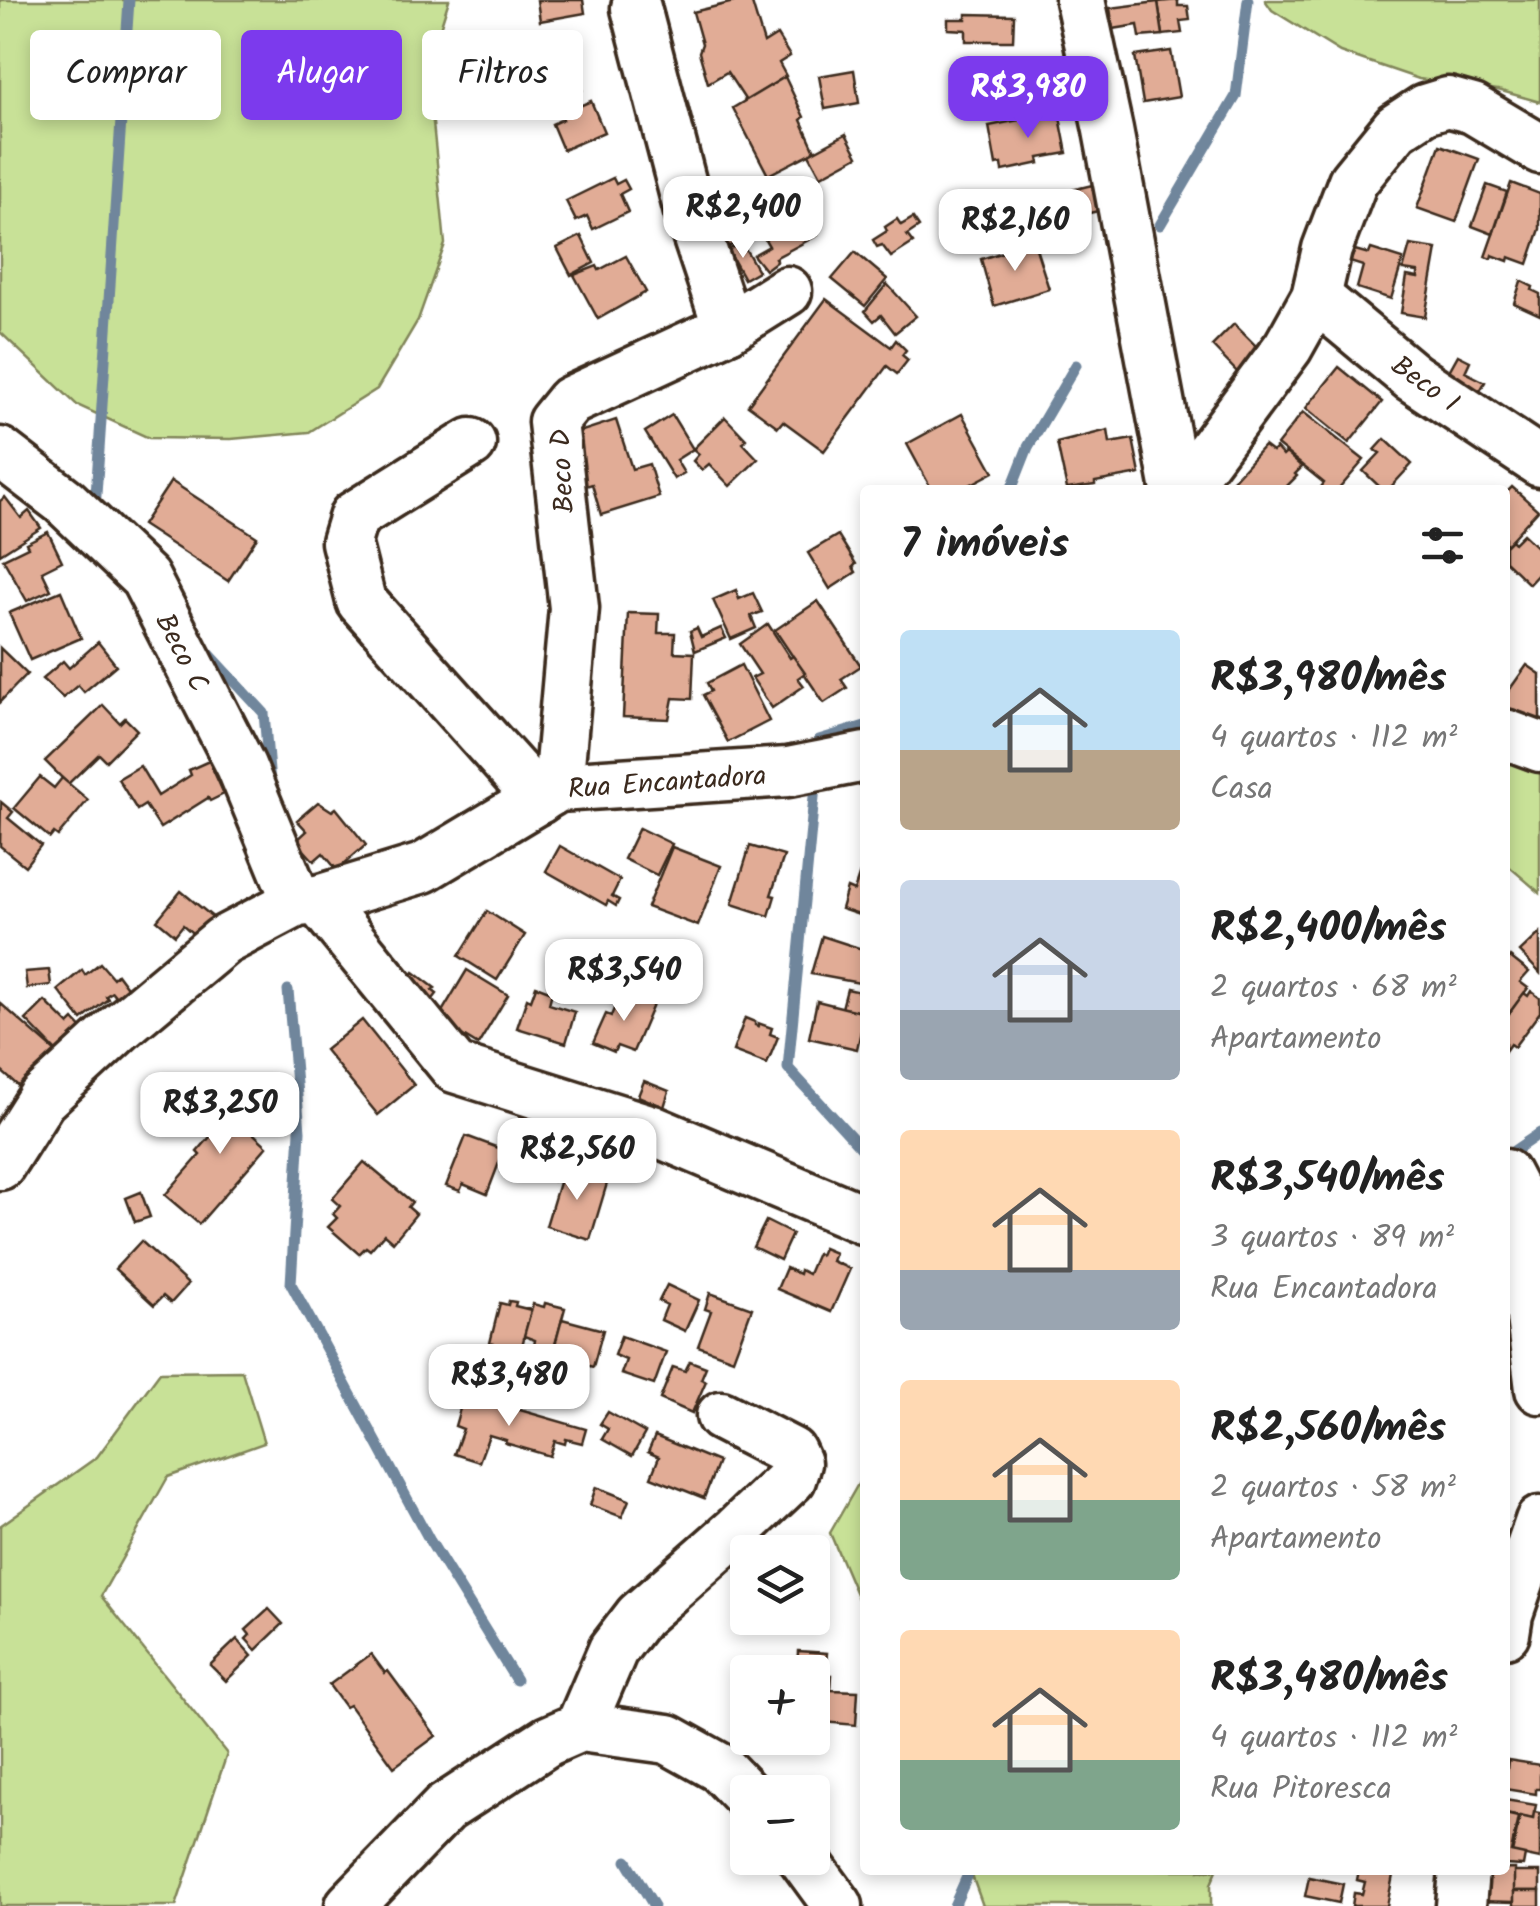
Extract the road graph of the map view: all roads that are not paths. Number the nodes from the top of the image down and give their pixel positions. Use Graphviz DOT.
graph roads {
  1 [pos="1080,0"];
  2 [pos="636,8"];
  3 [pos="1540,148"];
  4 [pos="788,291"];
  5 [pos="1316,297"];
  6 [pos="728,328"];
  7 [pos="471,442"];
  8 [pos="0,452"];
  9 [pos="1540,462"];
  10 [pos="1178,485"];
  11 [pos="1183,485"];
  12 [pos="1510,736"];
  13 [pos="1540,746"];
  14 [pos="860,758"];
  15 [pos="548,793"];
  16 [pos="308,901"];
  17 [pos="0,1165"];
  18 [pos="1520,1183"];
  19 [pos="860,1218"];
  20 [pos="1540,1389"];
  21 [pos="721,1416"];
  22 [pos="1540,1520"];
  23 [pos="1518,1624"];
  24 [pos="580,1727"];
  25 [pos="730,1778"];
  26 [pos="816,1875"];
  27 [pos="1464,1875"];
  28 [pos="350,1906"];
  29 [pos="838,1906"];
  30 [pos="1461,1906"];
  1 -- 10 [label="street"];
  2 -- 6 [label="street"];
  3 -- 5 [label="street"];
  4 -- 6 [label="street, Beco D"];
  5 -- 9 [label="street, Beco I"];
  5 -- 11 [label="street"];
  6 -- 15 [label="street, Beco D"];
  7 -- 15 [label="street"];
  8 -- 16 [label="street, Beco C"];
  12 -- 13 [label="street"];
  14 -- 15 [label="street, Rua Encantadora"];
  15 -- 16 [label="street, Rua Encantadora"];
  16 -- 17 [label="street, Rua Encantadora"];
  16 -- 19 [label="street, Beco C"];
  18 -- 20 [label="street"];
  21 -- 24 [label="street"];
  22 -- 23 [label="street"];
  24 -- 25 [label="street"];
  24 -- 28 [label="street"];
  26 -- 29 [label="street"];
  27 -- 30 [label="street"];
}
